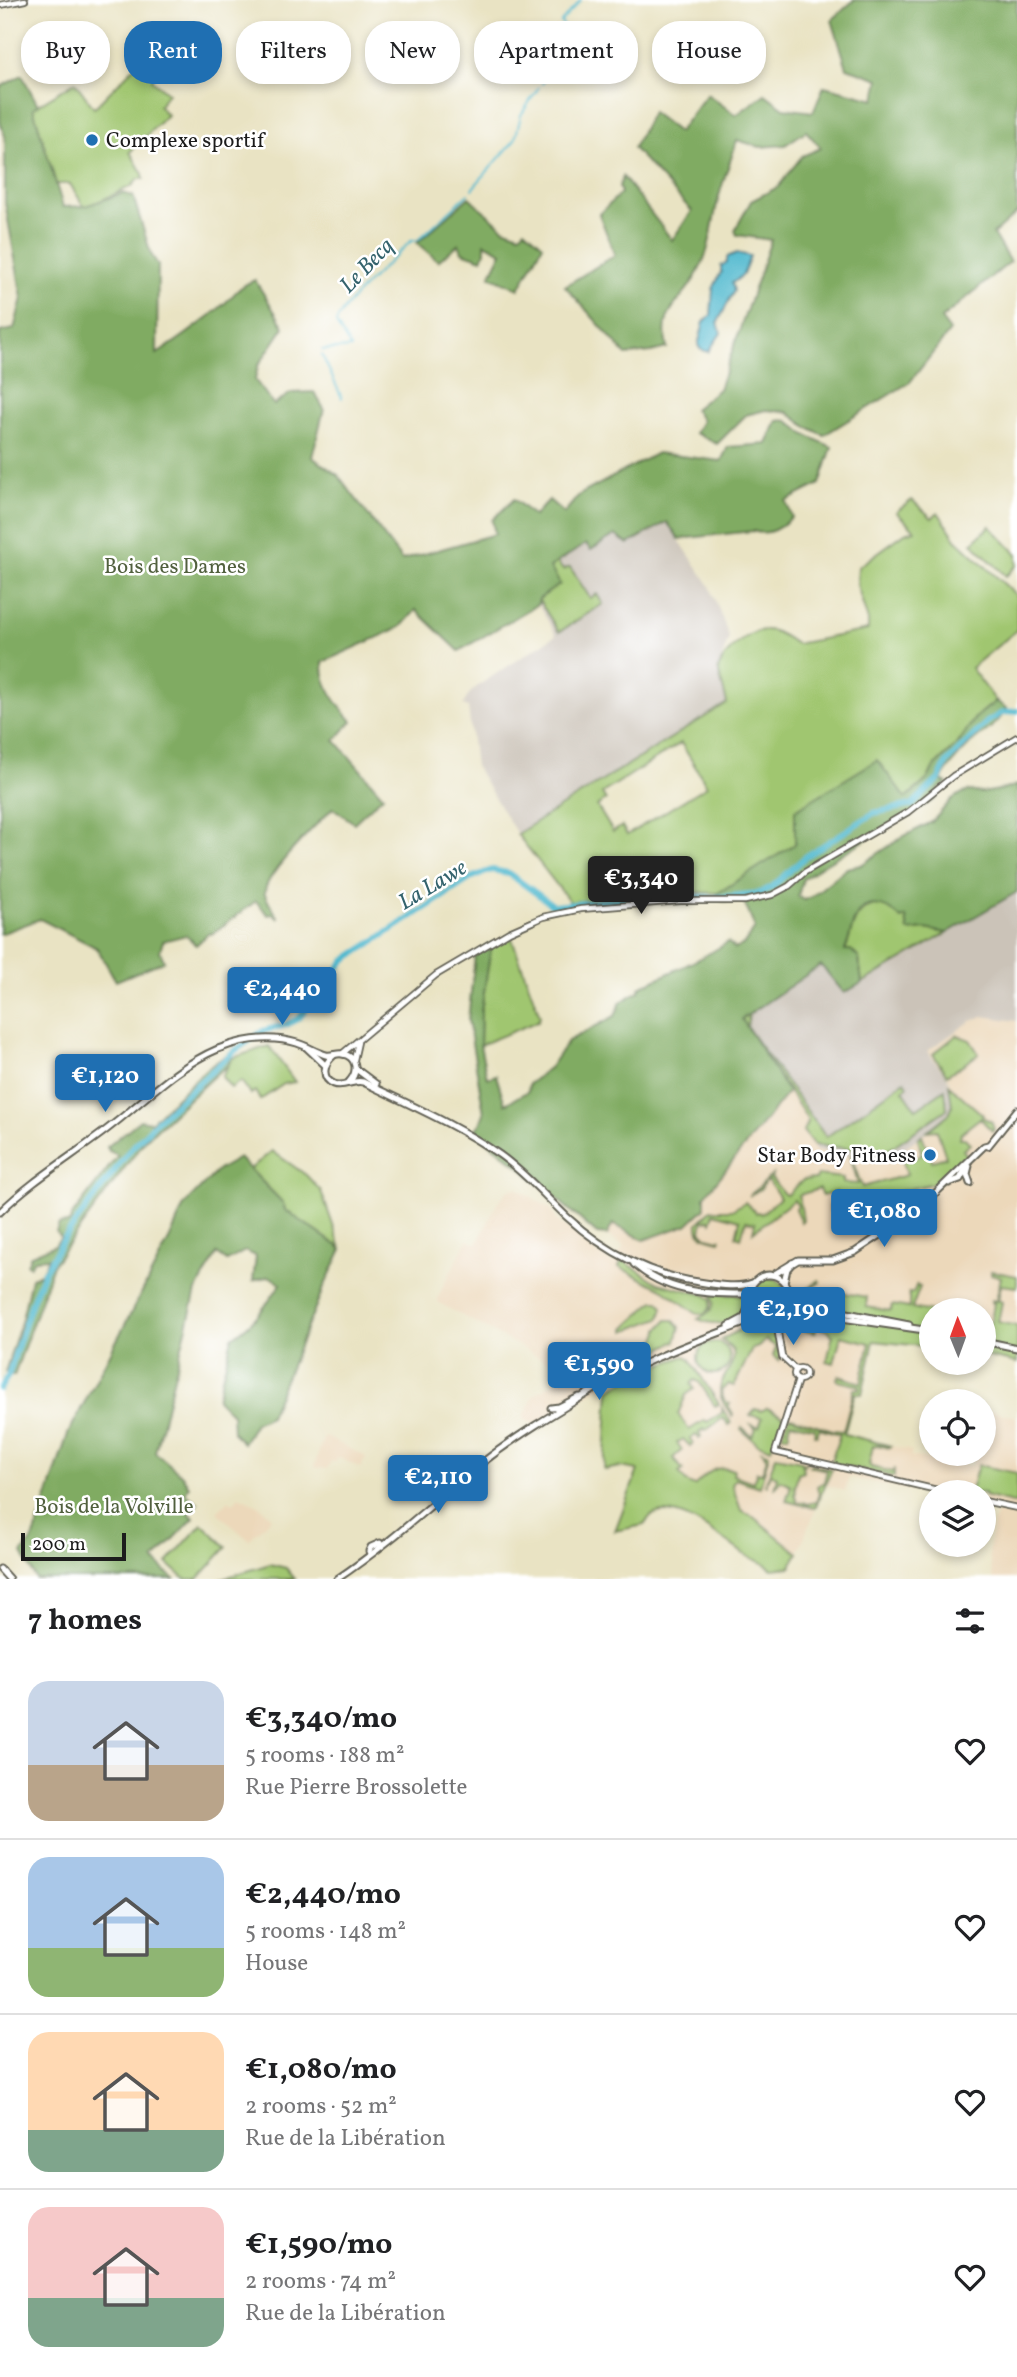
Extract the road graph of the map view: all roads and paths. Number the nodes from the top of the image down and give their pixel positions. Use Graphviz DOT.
graph roads {
  1 [pos="24,0"];
  2 [pos="0,5"];
  3 [pos="1017,737"];
  4 [pos="359,1041"];
  5 [pos="306,1046"];
  6 [pos="342,1054"];
  7 [pos="334,1055"];
  8 [pos="354,1061"];
  9 [pos="325,1065"];
  10 [pos="356,1069"];
  11 [pos="349,1082"];
  12 [pos="384,1090"];
  13 [pos="1017,1111"];
  14 [pos="988,1145"];
  15 [pos="969,1165"];
  16 [pos="958,1176"];
  17 [pos="970,1183"];
  18 [pos="0,1212"];
  19 [pos="794,1261"];
  20 [pos="632,1262"];
  21 [pos="773,1275"];
  22 [pos="784,1282"];
  23 [pos="752,1283"];
  24 [pos="788,1293"];
  25 [pos="750,1299"];
  26 [pos="781,1308"];
  27 [pos="766,1313"];
  28 [pos="919,1328"];
  29 [pos="919,1329"];
  30 [pos="778,1330"];
  31 [pos="722,1331"];
  32 [pos="996,1344"];
  33 [pos="1017,1348"];
  34 [pos="796,1370"];
  35 [pos="798,1380"];
  36 [pos="582,1397"];
  37 [pos="551,1408"];
  38 [pos="919,1486"];
  39 [pos="996,1504"];
  40 [pos="1017,1508"];
  41 [pos="0,1569"];
  42 [pos="338,1578"];
  43 [pos="9,1579"];
  1 -- 2 [label="street"];
  3 -- 4 [label="street"];
  4 -- 6 [label="street"];
  4 -- 8 [label="street"];
  5 -- 7 [label="main road"];
  5 -- 9 [label="main road"];
  5 -- 18 [label="main road"];
  6 -- 7 [label="main road"];
  6 -- 8 [label="main road"];
  7 -- 9 [label="main road"];
  8 -- 10 [label="main road"];
  9 -- 11 [label="main road"];
  10 -- 11 [label="main road"];
  10 -- 12 [label="main road"];
  11 -- 12 [label="main road"];
  12 -- 20 [label="main road"];
  13 -- 14 [label="main road"];
  14 -- 15 [label="main road"];
  14 -- 16 [label="main road"];
  15 -- 16 [label="main road"];
  15 -- 17 [label="main road"];
  16 -- 19 [label="main road"];
  19 -- 21 [label="main road"];
  19 -- 22 [label="main road"];
  20 -- 23 [label="main road"];
  20 -- 25 [label="main road"];
  21 -- 22 [label="main road"];
  21 -- 23 [label="main road"];
  22 -- 24 [label="main road"];
  23 -- 25 [label="main road"];
  24 -- 26 [label="main road"];
  24 -- 28 [label="main road"];
  25 -- 27 [label="main road"];
  25 -- 31 [label="main road"];
  26 -- 27 [label="main road"];
  26 -- 29 [label="main road"];
  26 -- 30 [label="street"];
  27 -- 30 [label="street"];
  27 -- 31 [label="main road"];
  30 -- 34 [label="street"];
  31 -- 36 [label="main road"];
  32 -- 33 [label="main road"];
  34 -- 35 [label="street"];
  34 -- 35 [label="street"];
  35 -- 38 [label="street"];
  36 -- 37 [label="main road"];
  36 -- 42 [label="main road"];
  39 -- 40 [label="street"];
  41 -- 43 [label="main road"];
}
